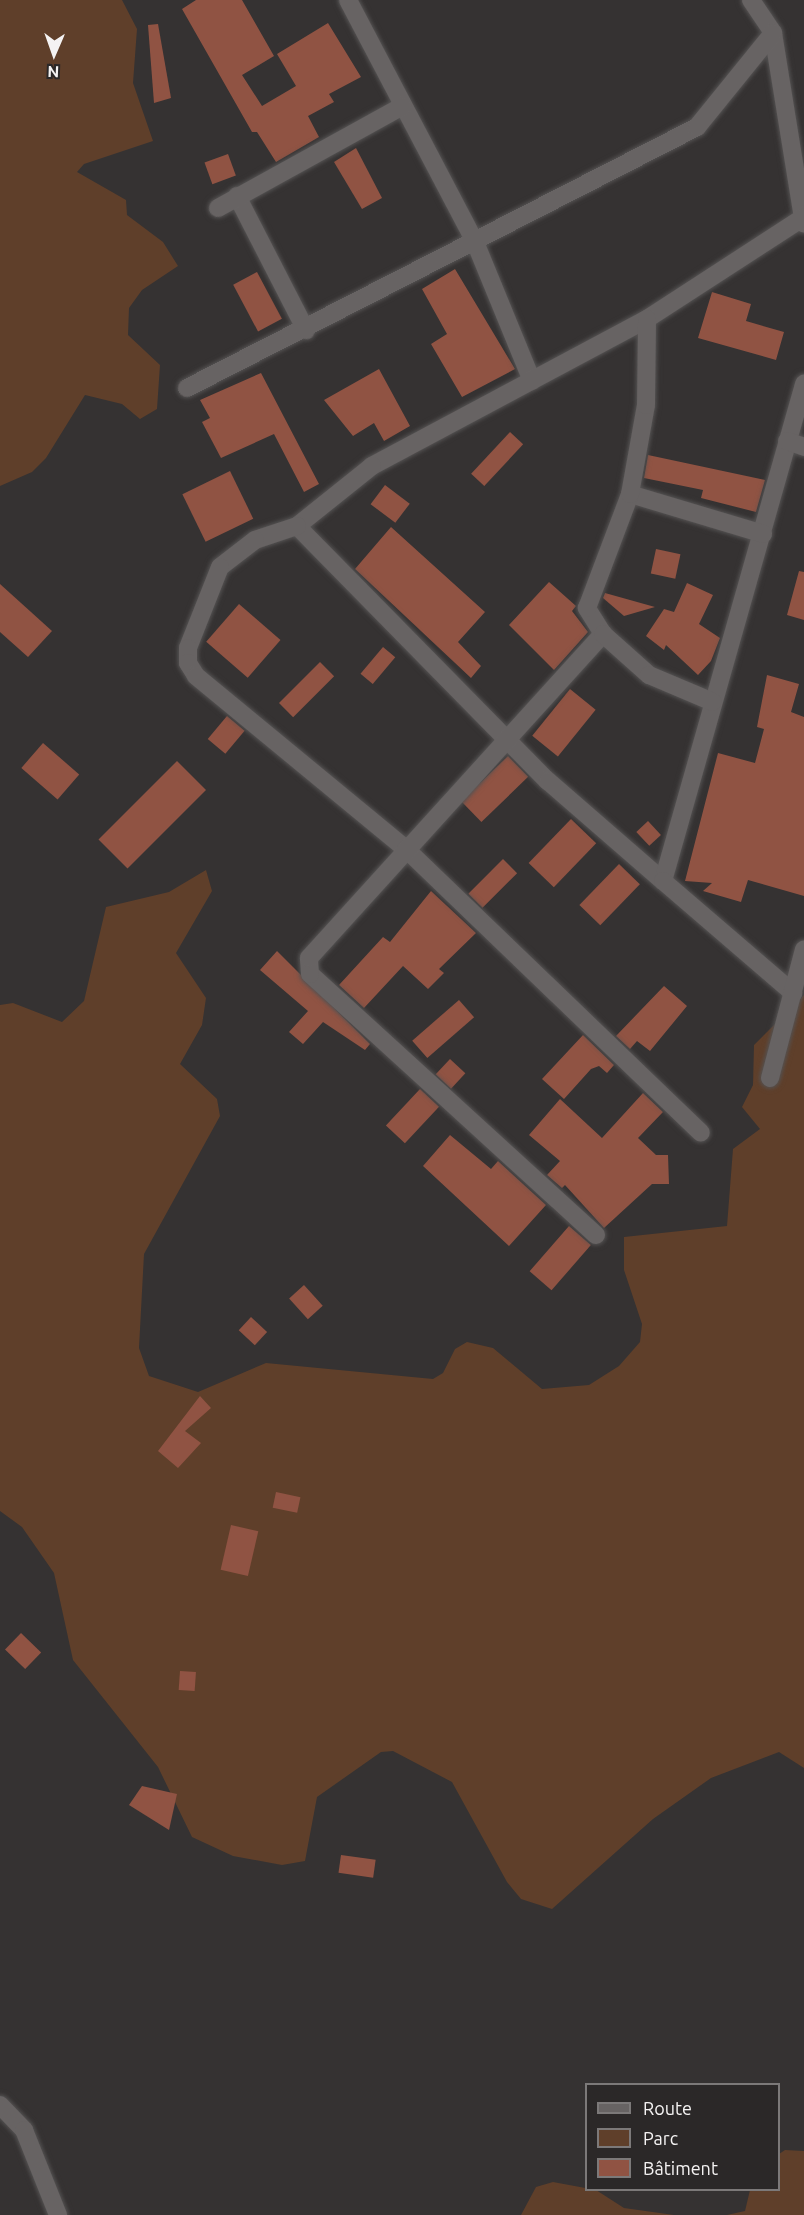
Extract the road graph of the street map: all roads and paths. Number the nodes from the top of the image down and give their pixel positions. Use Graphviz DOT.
graph roads {
  1 [pos="348,0"];
  2 [pos="751,0"];
  3 [pos="773,33"];
  4 [pos="403,106"];
  5 [pos="237,196"];
  6 [pos="218,208"];
  7 [pos="803,219"];
  8 [pos="475,242"];
  9 [pos="647,319"];
  10 [pos="306,330"];
  11 [pos="532,381"];
  12 [pos="804,384"];
  13 [pos="187,388"];
  14 [pos="795,444"];
  15 [pos="630,494"];
  16 [pos="297,526"];
  17 [pos="763,534"];
  18 [pos="603,634"];
  19 [pos="712,702"];
  20 [pos="506,738"];
  21 [pos="406,849"];
  22 [pos="663,881"];
  23 [pos="804,949"];
  24 [pos="793,993"];
  25 [pos="770,1078"];
  26 [pos="701,1133"];
  27 [pos="596,1235"];
  28 [pos="0,2105"];
  29 [pos="58,2215"];
  1 -- 4 [label="street"];
  2 -- 3 [label="street"];
  3 -- 7 [label="street"];
  3 -- 8 [label="street"];
  4 -- 5 [label="street"];
  4 -- 8 [label="street"];
  5 -- 6 [label="street"];
  5 -- 10 [label="street"];
  7 -- 9 [label="street"];
  8 -- 10 [label="street"];
  8 -- 11 [label="street"];
  9 -- 11 [label="street"];
  9 -- 15 [label="street"];
  10 -- 13 [label="street"];
  11 -- 16 [label="street"];
  12 -- 14 [label="street"];
  14 -- 17 [label="street"];
  15 -- 17 [label="street"];
  15 -- 18 [label="street"];
  16 -- 20 [label="street"];
  16 -- 21 [label="street"];
  17 -- 19 [label="street"];
  18 -- 19 [label="street"];
  18 -- 20 [label="street"];
  19 -- 22 [label="street"];
  20 -- 21 [label="street"];
  20 -- 22 [label="street"];
  21 -- 26 [label="street"];
  21 -- 27 [label="street"];
  22 -- 24 [label="street"];
  23 -- 24 [label="street"];
  24 -- 25 [label="street"];
  28 -- 29 [label="street"];
}
